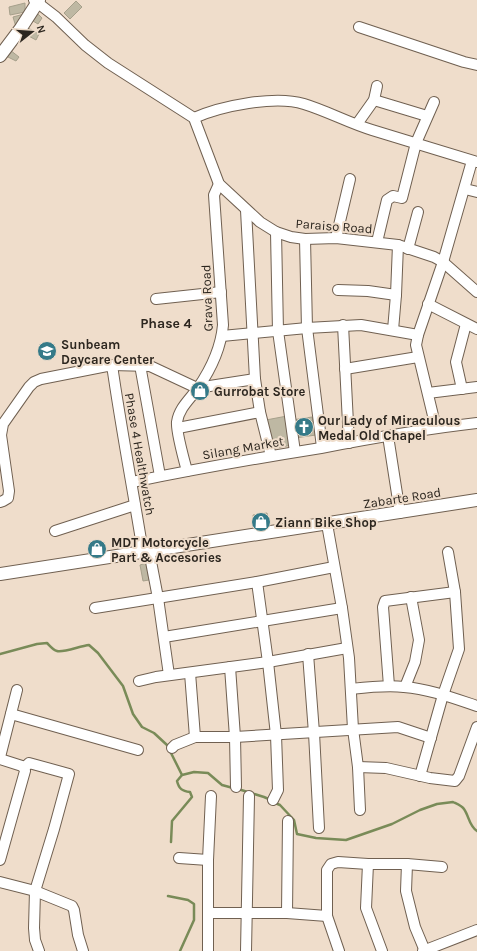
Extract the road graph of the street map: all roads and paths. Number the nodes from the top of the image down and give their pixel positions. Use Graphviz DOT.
graph roads {
  1 [pos="37,1"];
  2 [pos="359,27"];
  3 [pos="0,56"];
  4 [pos="477,65"];
  5 [pos="377,86"];
  6 [pos="374,100"];
  7 [pos="434,102"];
  8 [pos="427,116"];
  9 [pos="194,118"];
  10 [pos="357,124"];
  11 [pos="416,143"];
  12 [pos="474,162"];
  13 [pos="350,179"];
  14 [pos="219,184"];
  15 [pos="465,189"];
  16 [pos="477,192"];
  17 [pos="246,210"];
  18 [pos="418,212"];
  19 [pos="276,232"];
  20 [pos="336,238"];
  21 [pos="304,239"];
  22 [pos="377,242"];
  23 [pos="398,245"];
  24 [pos="408,249"];
  25 [pos="443,262"];
  26 [pos="476,288"];
  27 [pos="338,290"];
  28 [pos="221,292"];
  29 [pos="396,295"];
  30 [pos="156,299"];
  31 [pos="428,304"];
  32 [pos="466,324"];
  33 [pos="343,325"];
  34 [pos="307,328"];
  35 [pos="477,329"];
  36 [pos="393,330"];
  37 [pos="278,332"];
  38 [pos="253,334"];
  39 [pos="418,335"];
  40 [pos="222,336"];
  41 [pos="418,357"];
  42 [pos="110,366"];
  43 [pos="140,366"];
  44 [pos="345,369"];
  45 [pos="255,379"];
  46 [pos="477,387"];
  47 [pos="197,388"];
  48 [pos="462,389"];
  49 [pos="428,393"];
  50 [pos="260,412"];
  51 [pos="477,424"];
  52 [pos="178,428"];
  53 [pos="436,428"];
  54 [pos="388,436"];
  55 [pos="349,442"];
  56 [pos="322,447"];
  57 [pos="295,452"];
  58 [pos="271,456"];
  59 [pos="187,471"];
  60 [pos="160,476"];
  61 [pos="132,482"];
  62 [pos="477,500"];
  63 [pos="0,502"];
  64 [pos="135,505"];
  65 [pos="400,513"];
  66 [pos="326,524"];
  67 [pos="55,531"];
  68 [pos="146,551"];
  69 [pos="448,552"];
  70 [pos="334,567"];
  71 [pos="0,574"];
  72 [pos="257,582"];
  73 [pos="455,592"];
  74 [pos="411,597"];
  75 [pos="158,598"];
  76 [pos="95,608"];
  77 [pos="342,608"];
  78 [pos="263,622"];
  79 [pos="164,638"];
  80 [pos="347,648"];
  81 [pos="308,654"];
  82 [pos="268,662"];
  83 [pos="230,666"];
  84 [pos="190,673"];
  85 [pos="169,675"];
  86 [pos="139,681"];
  87 [pos="389,686"];
  88 [pos="405,687"];
  89 [pos="351,689"];
  90 [pos="17,690"];
  91 [pos="443,695"];
  92 [pos="477,706"];
  93 [pos="11,714"];
  94 [pos="477,727"];
  95 [pos="353,729"];
  96 [pos="314,733"];
  97 [pos="276,735"];
  98 [pos="195,737"];
  99 [pos="235,737"];
  100 [pos="431,738"];
  101 [pos="172,748"];
  102 [pos="138,750"];
  103 [pos="0,758"];
  104 [pos="358,767"];
  105 [pos="24,768"];
  106 [pos="420,776"];
  107 [pos="236,787"];
  108 [pos="211,796"];
  109 [pos="249,796"];
  110 [pos="273,800"];
  111 [pos="360,810"];
  112 [pos="288,821"];
  113 [pos="319,828"];
  114 [pos="179,858"];
  115 [pos="0,860"];
  116 [pos="208,860"];
  117 [pos="368,864"];
  118 [pos="407,864"];
  119 [pos="442,867"];
  120 [pos="0,882"];
  121 [pos="35,891"];
  122 [pos="208,913"];
  123 [pos="287,913"];
  124 [pos="247,914"];
  125 [pos="327,916"];
  126 [pos="477,930"];
  127 [pos="39,951"];
  128 [pos="83,951"];
  129 [pos="208,951"];
  130 [pos="246,951"];
  131 [pos="339,951"];
  132 [pos="382,951"];
  133 [pos="424,951"];
  1 -- 3 [label="main road"];
  1 -- 9 [label="street"];
  2 -- 4 [label="street"];
  5 -- 6 [label="street"];
  6 -- 8 [label="street"];
  6 -- 10 [label="street"];
  7 -- 8 [label="street"];
  8 -- 11 [label="street"];
  9 -- 10 [label="street"];
  9 -- 14 [label="street, Paraiso Road"];
  10 -- 11 [label="street"];
  11 -- 12 [label="street"];
  11 -- 22 [label="street"];
  12 -- 15 [label="street"];
  13 -- 20 [label="street"];
  14 -- 17 [label="street, Paraiso Road"];
  14 -- 28 [label="street, Grava Road"];
  15 -- 16 [label="street"];
  15 -- 25 [label="street"];
  17 -- 19 [label="street, Paraiso Road"];
  17 -- 38 [label="street"];
  18 -- 24 [label="street"];
  19 -- 21 [label="street, Paraiso Road"];
  19 -- 37 [label="street"];
  20 -- 21 [label="street, Paraiso Road"];
  20 -- 22 [label="street, Paraiso Road"];
  21 -- 34 [label="street"];
  22 -- 23 [label="street, Paraiso Road"];
  23 -- 24 [label="street, Paraiso Road"];
  23 -- 29 [label="street"];
  24 -- 25 [label="street, Paraiso Road"];
  25 -- 26 [label="street, Paraiso Road"];
  25 -- 31 [label="street"];
  27 -- 29 [label="street"];
  28 -- 30 [label="street"];
  28 -- 40 [label="street, Grava Road"];
  29 -- 36 [label="street"];
  31 -- 32 [label="street"];
  31 -- 39 [label="street"];
  32 -- 35 [label="street"];
  32 -- 48 [label="street"];
  33 -- 34 [label="street"];
  33 -- 36 [label="street"];
  33 -- 44 [label="street"];
  34 -- 37 [label="street"];
  34 -- 56 [label="street"];
  36 -- 39 [label="street"];
  37 -- 38 [label="street"];
  37 -- 57 [label="street"];
  38 -- 40 [label="street"];
  38 -- 45 [label="street"];
  39 -- 41 [label="street"];
  40 -- 47 [label="street, Grava Road"];
  41 -- 44 [label="street"];
  41 -- 49 [label="street"];
  42 -- 43 [label="street"];
  42 -- 61 [label="street, Phase 4 Healthwatch"];
  42 -- 63 [label="street"];
  43 -- 47 [label="street"];
  43 -- 60 [label="street"];
  44 -- 55 [label="street"];
  45 -- 47 [label="street"];
  45 -- 50 [label="street"];
  46 -- 48 [label="street"];
  47 -- 52 [label="street, Grava Road"];
  48 -- 49 [label="street"];
  49 -- 53 [label="street"];
  50 -- 52 [label="street"];
  50 -- 58 [label="street"];
  51 -- 53 [label="street, Silang Market"];
  52 -- 59 [label="street, Grava Road"];
  53 -- 54 [label="street, Silang Market"];
  54 -- 55 [label="street, Silang Market"];
  54 -- 65 [label="street"];
  55 -- 56 [label="street, Silang Market"];
  56 -- 57 [label="street, Silang Market"];
  57 -- 58 [label="street, Silang Market"];
  58 -- 59 [label="street, Silang Market"];
  59 -- 60 [label="street, Silang Market"];
  60 -- 61 [label="street, Silang Market"];
  61 -- 64 [label="street, Phase 4 Healthwatch"];
  62 -- 65 [label="main road, Zabarte Road"];
  64 -- 67 [label="street"];
  64 -- 68 [label="street, Phase 4 Healthwatch"];
  65 -- 66 [label="main road, Zabarte Road"];
  66 -- 68 [label="main road, Zabarte Road"];
  66 -- 70 [label="street"];
  68 -- 71 [label="main road, Zabarte Road"];
  68 -- 75 [label="street, Phase 4 Healthwatch"];
  69 -- 73 [label="street"];
  70 -- 72 [label="street"];
  70 -- 77 [label="street"];
  72 -- 75 [label="street"];
  72 -- 78 [label="street"];
  73 -- 74 [label="street"];
  73 -- 91 [label="street"];
  74 -- 87 [label="street"];
  74 -- 88 [label="street"];
  75 -- 76 [label="street"];
  75 -- 79 [label="street, Phase 4 Healthwatch"];
  77 -- 78 [label="street"];
  77 -- 80 [label="street"];
  78 -- 79 [label="street"];
  78 -- 82 [label="street"];
  79 -- 85 [label="street, Phase 4 Healthwatch"];
  80 -- 81 [label="street"];
  80 -- 89 [label="street"];
  81 -- 82 [label="street"];
  81 -- 96 [label="street"];
  82 -- 83 [label="street"];
  82 -- 97 [label="street"];
  83 -- 84 [label="street"];
  83 -- 99 [label="street"];
  84 -- 85 [label="street"];
  84 -- 98 [label="street"];
  85 -- 86 [label="street"];
  87 -- 88 [label="street"];
  87 -- 89 [label="street"];
  88 -- 91 [label="street"];
  89 -- 95 [label="street"];
  90 -- 93 [label="street"];
  91 -- 92 [label="street"];
  91 -- 100 [label="street"];
  93 -- 102 [label="street"];
  93 -- 103 [label="street"];
  94 -- 106 [label="street"];
  95 -- 96 [label="street"];
  95 -- 100 [label="street"];
  95 -- 104 [label="street"];
  96 -- 97 [label="street"];
  96 -- 113 [label="street"];
  97 -- 99 [label="street"];
  97 -- 110 [label="street"];
  98 -- 99 [label="street"];
  98 -- 101 [label="street"];
  99 -- 107 [label="street"];
  100 -- 106 [label="street"];
  103 -- 105 [label="street"];
  104 -- 106 [label="street"];
  104 -- 111 [label="street"];
  105 -- 115 [label="street"];
  105 -- 121 [label="street"];
  108 -- 116 [label="street"];
  109 -- 124 [label="street"];
  112 -- 123 [label="street"];
  114 -- 116 [label="street"];
  116 -- 122 [label="street"];
  117 -- 118 [label="street"];
  117 -- 125 [label="street"];
  117 -- 132 [label="street"];
  118 -- 119 [label="street"];
  118 -- 133 [label="street"];
  120 -- 121 [label="street"];
  121 -- 127 [label="street"];
  121 -- 128 [label="street"];
  122 -- 124 [label="street"];
  122 -- 129 [label="street"];
  123 -- 124 [label="street"];
  123 -- 125 [label="street"];
  124 -- 130 [label="street"];
  125 -- 131 [label="street"];
  126 -- 133 [label="street"];
}
